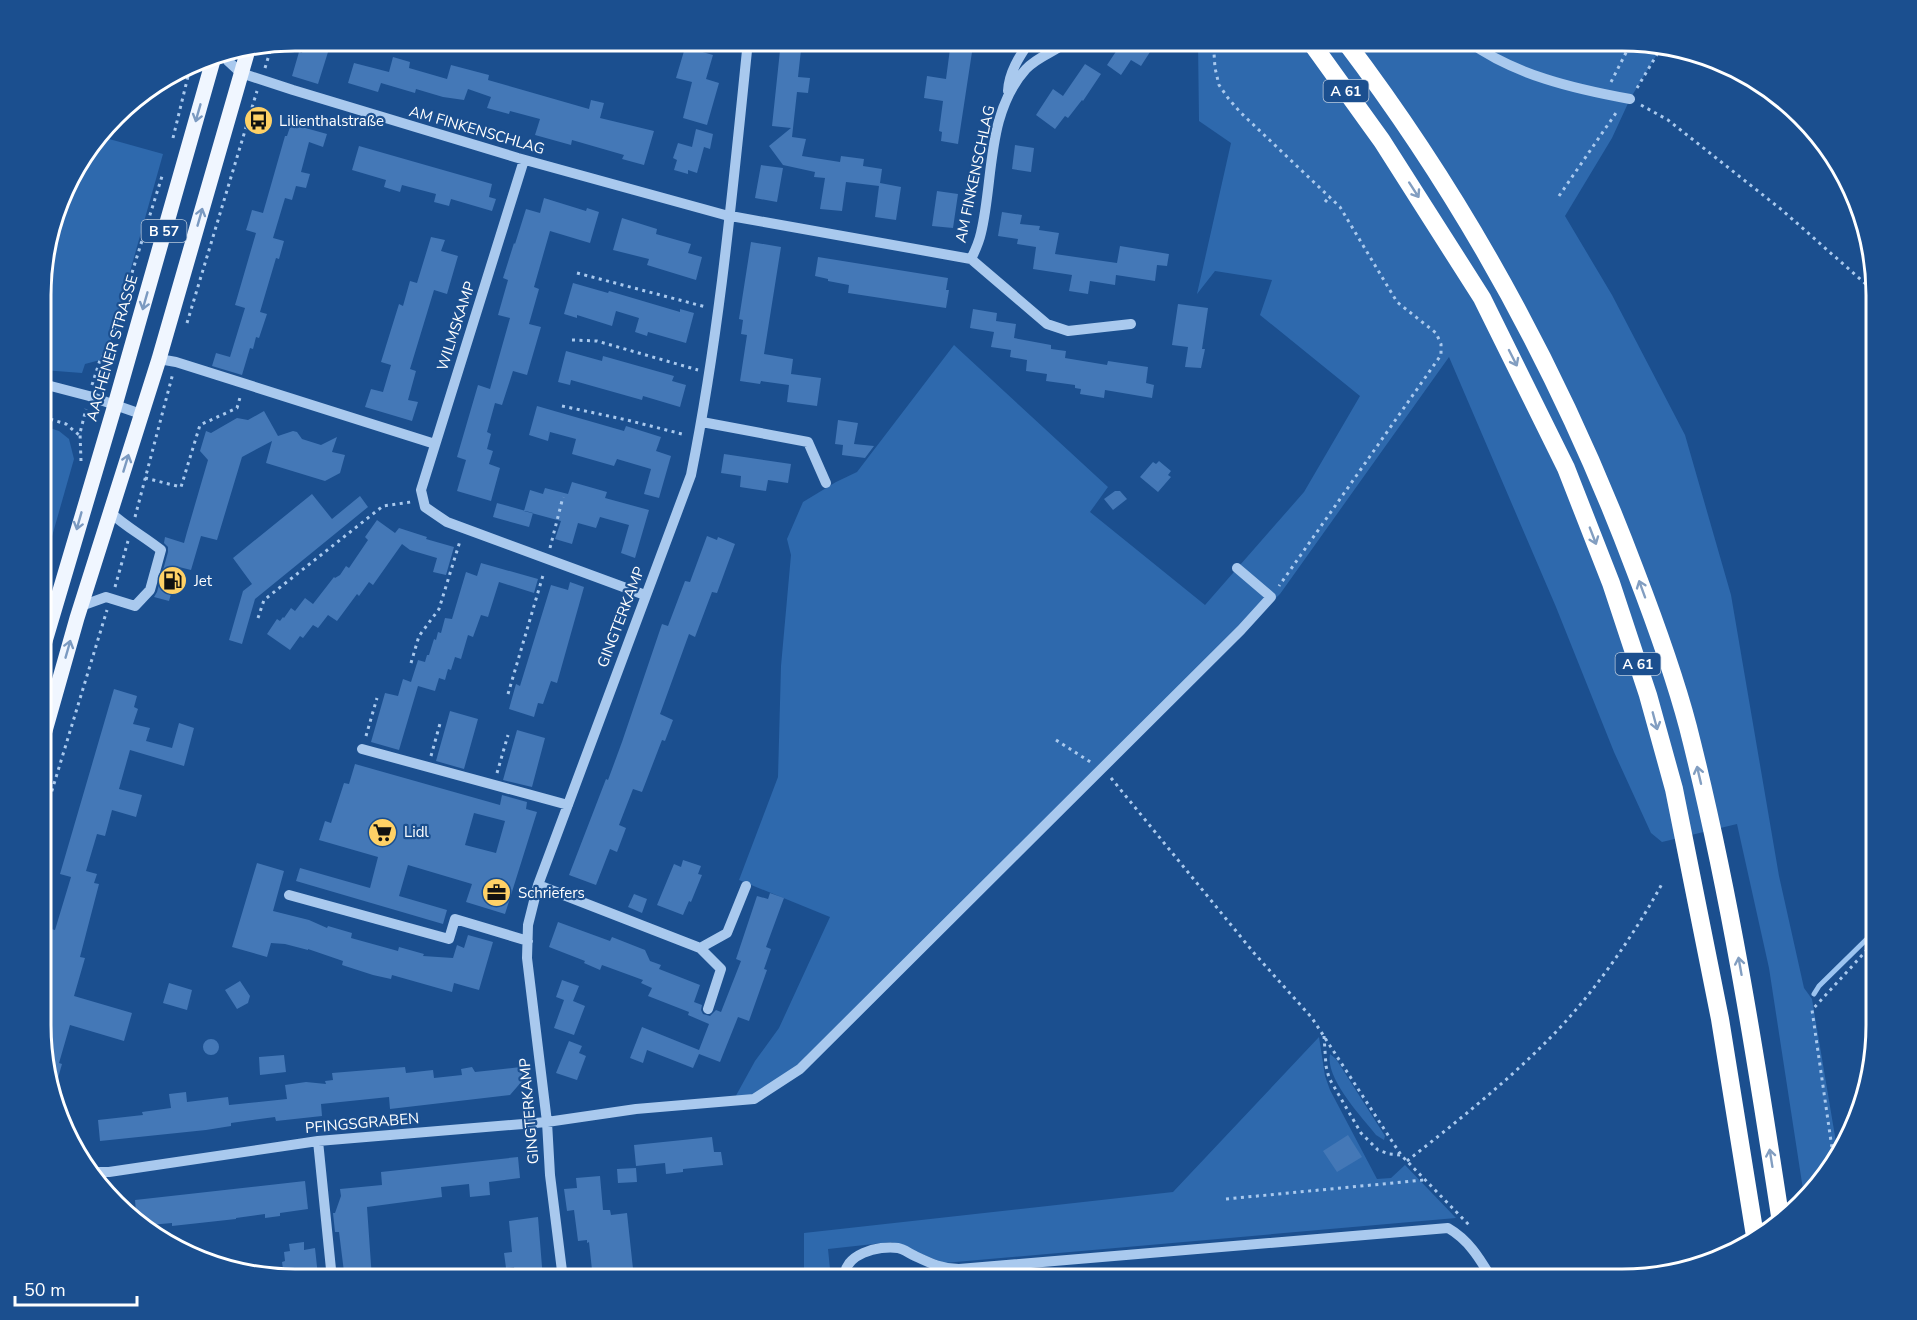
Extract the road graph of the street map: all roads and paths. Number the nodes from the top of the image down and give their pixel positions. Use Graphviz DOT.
graph roads {
  1 [pos="747,51"];
  2 [pos="1024,51"];
  3 [pos="1052,51"];
  4 [pos="1213,51"];
  5 [pos="1317,51"];
  6 [pos="1351,51"];
  7 [pos="1484,51"];
  8 [pos="1626,51"];
  9 [pos="270,53"];
  10 [pos="1657,54"];
  11 [pos="246,56"];
  12 [pos="228,60"];
  13 [pos="211,66"];
  14 [pos="241,73"];
  15 [pos="188,76"];
  16 [pos="261,80"];
  17 [pos="1606,94"];
  18 [pos="1008,95"];
  19 [pos="1627,98"];
  20 [pos="172,141"];
  21 [pos="525,160"];
  22 [pos="166,164"];
  23 [pos="1330,196"];
  24 [pos="1559,196"];
  25 [pos="1325,202"];
  26 [pos="731,216"];
  27 [pos="971,259"];
  28 [pos="577,273"];
  29 [pos="1865,284"];
  30 [pos="718,310"];
  31 [pos="1131,324"];
  32 [pos="186,327"];
  33 [pos="572,340"];
  34 [pos="159,359"];
  35 [pos="176,362"];
  36 [pos="709,374"];
  37 [pos="244,384"];
  38 [pos="51,386"];
  39 [pos="89,396"];
  40 [pos="115,405"];
  41 [pos="562,406"];
  42 [pos="141,414"];
  43 [pos="51,419"];
  44 [pos="702,422"];
  45 [pos="80,433"];
  46 [pos="699,439"];
  47 [pos="435,444"];
  48 [pos="81,465"];
  49 [pos="145,478"];
  50 [pos="826,483"];
  51 [pos="563,497"];
  52 [pos="424,501"];
  53 [pos="111,513"];
  54 [pos="132,527"];
  55 [pos="464,528"];
  56 [pos="547,559"];
  57 [pos="1237,568"];
  58 [pos="645,595"];
  59 [pos="112,597"];
  60 [pos="1271,597"];
  61 [pos="81,606"];
  62 [pos="258,618"];
  63 [pos="51,621"];
  64 [pos="411,663"];
  65 [pos="508,694"];
  66 [pos="377,698"];
  67 [pos="51,710"];
  68 [pos="441,720"];
  69 [pos="508,735"];
  70 [pos="1056,740"];
  71 [pos="362,749"];
  72 [pos="427,767"];
  73 [pos="1101,769"];
  74 [pos="494,785"];
  75 [pos="51,793"];
  76 [pos="567,805"];
  77 [pos="1663,882"];
  78 [pos="538,885"];
  79 [pos="747,886"];
  80 [pos="289,896"];
  81 [pos="528,941"];
  82 [pos="700,948"];
  83 [pos="1866,951"];
  84 [pos="708,1009"];
  85 [pos="1324,1035"];
  86 [pos="547,1122"];
  87 [pos="318,1141"];
  88 [pos="1832,1149"];
  89 [pos="1401,1155"];
  90 [pos="1407,1161"];
  91 [pos="100,1172"];
  92 [pos="1424,1180"];
  93 [pos="1226,1199"];
  94 [pos="1779,1212"];
  95 [pos="1474,1229"];
  96 [pos="1754,1230"];
  97 [pos="331,1269"];
  98 [pos="561,1269"];
  99 [pos="848,1269"];
  100 [pos="944,1269"];
  101 [pos="959,1269"];
  102 [pos="1486,1269"];
  1 -- 26 [label="street"];
  2 -- 18 [label="street, AM FINKENSCHLAG"];
  3 -- 18 [label="street, AM FINKENSCHLAG"];
  4 -- 23 [label="path"];
  5 -- 96 [label="highway, A 61, one-way"];
  94 -- 6 [label="highway, A 61, one-way"];
  7 -- 17 [label="street"];
  8 -- 17 [label="path"];
  9 -- 16 [label="path"];
  10 -- 19 [label="path"];
  11 -- 14 [label="main road, B 57"];
  12 -- 14 [label="street, AM FINKENSCHLAG"];
  13 -- 40 [label="main road, AACHENER STRASSE / B 57, one-way"];
  14 -- 16 [label="street, AM FINKENSCHLAG"];
  34 -- 14 [label="main road, B 57, one-way"];
  15 -- 20 [label="path"];
  16 -- 21 [label="street, AM FINKENSCHLAG"];
  16 -- 32 [label="path"];
  17 -- 19 [label="street"];
  18 -- 27 [label="street, AM FINKENSCHLAG"];
  19 -- 24 [label="path"];
  19 -- 29 [label="path"];
  21 -- 26 [label="street, AM FINKENSCHLAG"];
  21 -- 47 [label="street, WILMSKAMP"];
  22 -- 39 [label="path"];
  23 -- 25 [label="path"];
  23 -- 60 [label="path"];
  26 -- 27 [label="street, AM FINKENSCHLAG"];
  26 -- 30 [label="street, GINGTERKAMP"];
  27 -- 31 [label="street, AM FINKENSCHLAG"];
  28 -- 30 [label="path"];
  30 -- 36 [label="street, GINGTERKAMP"];
  33 -- 36 [label="path"];
  34 -- 35 [label="street"];
  34 -- 42 [label="main road, B 57"];
  35 -- 37 [label="street"];
  35 -- 49 [label="path"];
  36 -- 44 [label="street, GINGTERKAMP"];
  37 -- 47 [label="street"];
  37 -- 49 [label="path"];
  38 -- 39 [label="street"];
  39 -- 40 [label="street"];
  39 -- 45 [label="path"];
  40 -- 42 [label="street"];
  40 -- 63 [label="main road, AACHENER STRASSE / B 57, one-way"];
  41 -- 46 [label="path"];
  53 -- 42 [label="main road, B 57, one-way"];
  43 -- 45 [label="path"];
  44 -- 46 [label="street, GINGTERKAMP"];
  44 -- 50 [label="street"];
  45 -- 48 [label="path"];
  46 -- 58 [label="street, GINGTERKAMP"];
  47 -- 52 [label="street, WILMSKAMP"];
  49 -- 54 [label="path"];
  51 -- 56 [label="path"];
  52 -- 55 [label="street"];
  52 -- 62 [label="path"];
  53 -- 54 [label="street"];
  53 -- 61 [label="main road, B 57"];
  54 -- 59 [label="path"];
  54 -- 59 [label="street"];
  55 -- 56 [label="street"];
  55 -- 64 [label="path"];
  56 -- 58 [label="street"];
  56 -- 65 [label="path"];
  57 -- 60 [label="street"];
  58 -- 76 [label="street, GINGTERKAMP"];
  59 -- 61 [label="street"];
  59 -- 75 [label="path"];
  60 -- 73 [label="street, PFINGSGRABEN"];
  67 -- 61 [label="main road, B 57, one-way"];
  66 -- 71 [label="path"];
  68 -- 72 [label="path"];
  69 -- 74 [label="path"];
  70 -- 73 [label="path"];
  71 -- 72 [label="street"];
  72 -- 74 [label="street"];
  73 -- 85 [label="path"];
  73 -- 86 [label="street, PFINGSGRABEN"];
  74 -- 76 [label="street"];
  76 -- 78 [label="street, GINGTERKAMP"];
  77 -- 90 [label="path"];
  78 -- 81 [label="street, GINGTERKAMP"];
  78 -- 82 [label="street"];
  79 -- 82 [label="street"];
  80 -- 81 [label="street"];
  81 -- 86 [label="street, GINGTERKAMP"];
  82 -- 84 [label="street"];
  83 -- 88 [label="path"];
  85 -- 89 [label="path"];
  85 -- 89 [label="path"];
  86 -- 87 [label="street, PFINGSGRABEN"];
  86 -- 98 [label="street, GINGTERKAMP"];
  87 -- 91 [label="street, PFINGSGRABEN"];
  87 -- 97 [label="street"];
  89 -- 90 [label="path"];
  90 -- 92 [label="path"];
  92 -- 93 [label="path"];
  92 -- 95 [label="path"];
  99 -- 100 [label="street"];
  101 -- 102 [label="street"];
}
